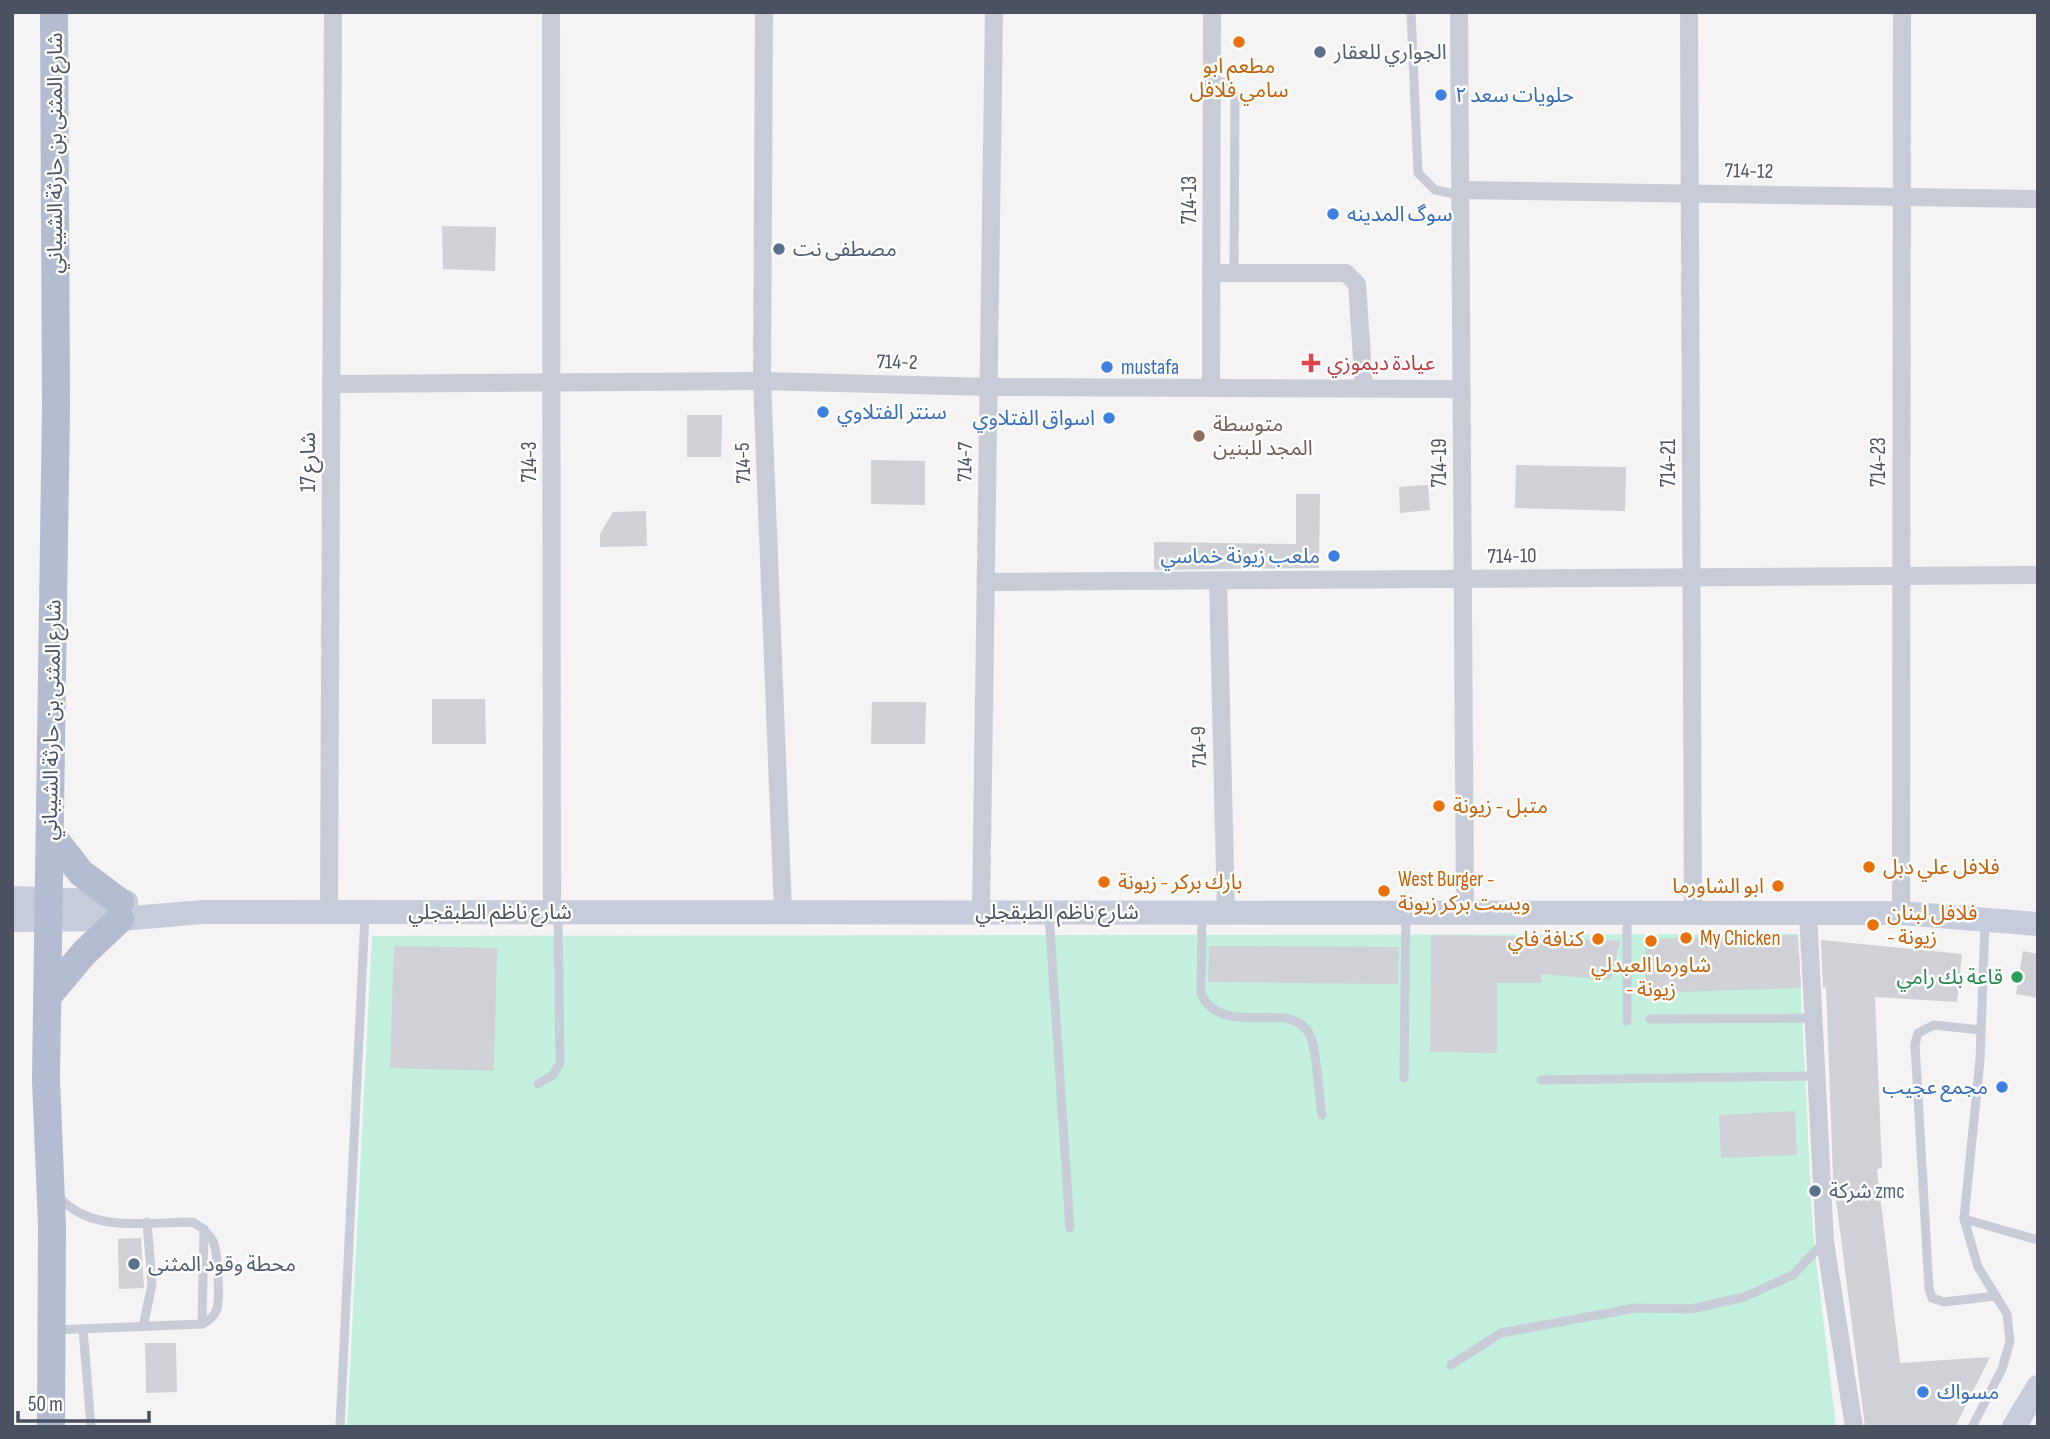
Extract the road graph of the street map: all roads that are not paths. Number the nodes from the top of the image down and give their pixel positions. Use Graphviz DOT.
graph roads {
  1 [pos="54,12"];
  2 [pos="333,12"];
  3 [pos="551,12"];
  4 [pos="764,12"];
  5 [pos="994,12"];
  6 [pos="1212,12"];
  7 [pos="1411,12"];
  8 [pos="1459,12"];
  9 [pos="1689,12"];
  10 [pos="1902,12"];
  11 [pos="1212,81"];
  12 [pos="1460,192"];
  13 [pos="1690,193"];
  14 [pos="1901,197"];
  15 [pos="2038,199"];
  16 [pos="1234,273"];
  17 [pos="1211,274"];
  18 [pos="762,381"];
  19 [pos="331,384"];
  20 [pos="551,385"];
  21 [pos="989,387"];
  22 [pos="1211,387"];
  23 [pos="1364,388"];
  24 [pos="1461,389"];
  25 [pos="2038,575"];
  26 [pos="1901,576"];
  27 [pos="1692,577"];
  28 [pos="1463,579"];
  29 [pos="1217,581"];
  30 [pos="986,582"];
  31 [pos="50,832"];
  32 [pos="12,898"];
  33 [pos="2038,908"];
  34 [pos="49,909"];
  35 [pos="120,910"];
  36 [pos="328,912"];
  37 [pos="365,912"];
  38 [pos="555,912"];
  39 [pos="783,912"];
  40 [pos="981,912"];
  41 [pos="1049,912"];
  42 [pos="1465,912"];
  43 [pos="1214,913"];
  44 [pos="1406,913"];
  45 [pos="1627,913"];
  46 [pos="1693,913"];
  47 [pos="1808,913"];
  48 [pos="1905,913"];
  49 [pos="1985,915"];
  50 [pos="12,920"];
  51 [pos="2038,924"];
  52 [pos="47,997"];
  53 [pos="1813,1018"];
  54 [pos="1650,1019"];
  55 [pos="1627,1021"];
  56 [pos="1981,1030"];
  57 [pos="1816,1076"];
  58 [pos="1404,1078"];
  59 [pos="1541,1080"];
  60 [pos="538,1084"];
  61 [pos="1322,1115"];
  62 [pos="50,1183"];
  63 [pos="1964,1219"];
  64 [pos="146,1222"];
  65 [pos="1070,1228"];
  66 [pos="204,1230"];
  67 [pos="2038,1240"];
  68 [pos="1825,1242"];
  69 [pos="1996,1296"];
  70 [pos="202,1324"];
  71 [pos="143,1327"];
  72 [pos="83,1329"];
  73 [pos="52,1330"];
  74 [pos="1451,1365"];
  75 [pos="2038,1387"];
  76 [pos="51,1427"];
  77 [pos="91,1427"];
  78 [pos="340,1427"];
  79 [pos="1854,1427"];
  80 [pos="1972,1427"];
  81 [pos="2014,1427"];
  1 -- 31 [label="main road, شارع المثنى بن حارثة الشيباني"];
  2 -- 19 [label="street, شارع 17"];
  3 -- 20 [label="street, 714-3"];
  4 -- 18 [label="street, 714-5"];
  5 -- 21 [label="street, 714-7"];
  6 -- 11 [label="street, 714-13"];
  7 -- 12 [label="lane"];
  8 -- 12 [label="street, 714-19"];
  9 -- 13 [label="street, 714-21"];
  10 -- 14 [label="street, 714-23"];
  11 -- 16 [label="lane"];
  11 -- 17 [label="street, 714-13"];
  12 -- 13 [label="street, 714-12"];
  12 -- 24 [label="street, 714-19"];
  13 -- 14 [label="street, 714-12"];
  13 -- 27 [label="street, 714-21"];
  14 -- 15 [label="street, 714-12"];
  14 -- 26 [label="street, 714-23"];
  16 -- 17 [label="street"];
  16 -- 23 [label="street"];
  17 -- 22 [label="street, 714-13"];
  18 -- 20 [label="street, 714-2"];
  18 -- 21 [label="street, 714-2"];
  18 -- 39 [label="street, 714-5"];
  19 -- 20 [label="street, 714-2"];
  19 -- 36 [label="street, شارع 17"];
  20 -- 38 [label="street, 714-3"];
  21 -- 22 [label="street, 714-2"];
  21 -- 30 [label="street, 714-7"];
  22 -- 23 [label="street, 714-2"];
  23 -- 24 [label="street, 714-2"];
  24 -- 28 [label="street, 714-19"];
  25 -- 26 [label="street, 714-10"];
  26 -- 27 [label="street, 714-10"];
  26 -- 48 [label="street, 714-23"];
  27 -- 28 [label="street, 714-10"];
  27 -- 46 [label="street, 714-21"];
  28 -- 29 [label="street, 714-10"];
  28 -- 42 [label="street, 714-19"];
  29 -- 30 [label="street, 714-10"];
  29 -- 43 [label="street, 714-9"];
  30 -- 40 [label="street, 714-7"];
  31 -- 34 [label="main road, شارع المثنى بن حارثة الشيباني"];
  31 -- 35 [label="main road"];
  32 -- 34 [label="main road, شارع ناظم الطبقجلي"];
  33 -- 49 [label="main road, شارع ناظم الطبقجلي"];
  34 -- 35 [label="main road, شارع ناظم الطبقجلي"];
  34 -- 50 [label="main road, شارع ناظم الطبقجلي"];
  34 -- 52 [label="main road, شارع المثنى بن حارثة الشيباني"];
  35 -- 36 [label="main road, شارع ناظم الطبقجلي"];
  35 -- 52 [label="main road"];
  36 -- 37 [label="main road, شارع ناظم الطبقجلي"];
  37 -- 38 [label="main road, شارع ناظم الطبقجلي"];
  37 -- 78 [label="lane"];
  38 -- 39 [label="main road, شارع ناظم الطبقجلي"];
  38 -- 60 [label="lane"];
  39 -- 40 [label="main road, شارع ناظم الطبقجلي"];
  40 -- 41 [label="main road, شارع ناظم الطبقجلي"];
  41 -- 43 [label="main road, شارع ناظم الطبقجلي"];
  41 -- 65 [label="lane"];
  42 -- 44 [label="main road, شارع ناظم الطبقجلي"];
  42 -- 45 [label="main road, شارع ناظم الطبقجلي"];
  43 -- 44 [label="main road, شارع ناظم الطبقجلي"];
  43 -- 61 [label="lane"];
  44 -- 58 [label="lane"];
  45 -- 46 [label="main road, شارع ناظم الطبقجلي"];
  45 -- 55 [label="lane"];
  46 -- 47 [label="main road, شارع ناظم الطبقجلي"];
  47 -- 48 [label="main road, شارع ناظم الطبقجلي"];
  47 -- 53 [label="street"];
  48 -- 49 [label="main road, شارع ناظم الطبقجلي"];
  49 -- 51 [label="main road, شارع ناظم الطبقجلي"];
  49 -- 56 [label="lane"];
  52 -- 62 [label="main road, شارع المثنى بن حارثة الشيباني"];
  53 -- 54 [label="lane"];
  53 -- 57 [label="street"];
  56 -- 63 [label="lane"];
  56 -- 69 [label="lane"];
  57 -- 59 [label="lane"];
  57 -- 68 [label="street"];
  62 -- 64 [label="lane"];
  62 -- 73 [label="main road, شارع المثنى بن حارثة الشيباني"];
  63 -- 67 [label="lane"];
  63 -- 69 [label="lane"];
  64 -- 66 [label="lane"];
  64 -- 71 [label="lane"];
  66 -- 70 [label="lane"];
  66 -- 70 [label="lane"];
  68 -- 74 [label="lane"];
  68 -- 79 [label="street"];
  69 -- 80 [label="lane"];
  70 -- 71 [label="lane"];
  71 -- 72 [label="lane"];
  72 -- 73 [label="lane"];
  72 -- 77 [label="lane"];
  73 -- 76 [label="main road, شارع المثنى بن حارثة الشيباني"];
  75 -- 81 [label="main road"];
}
